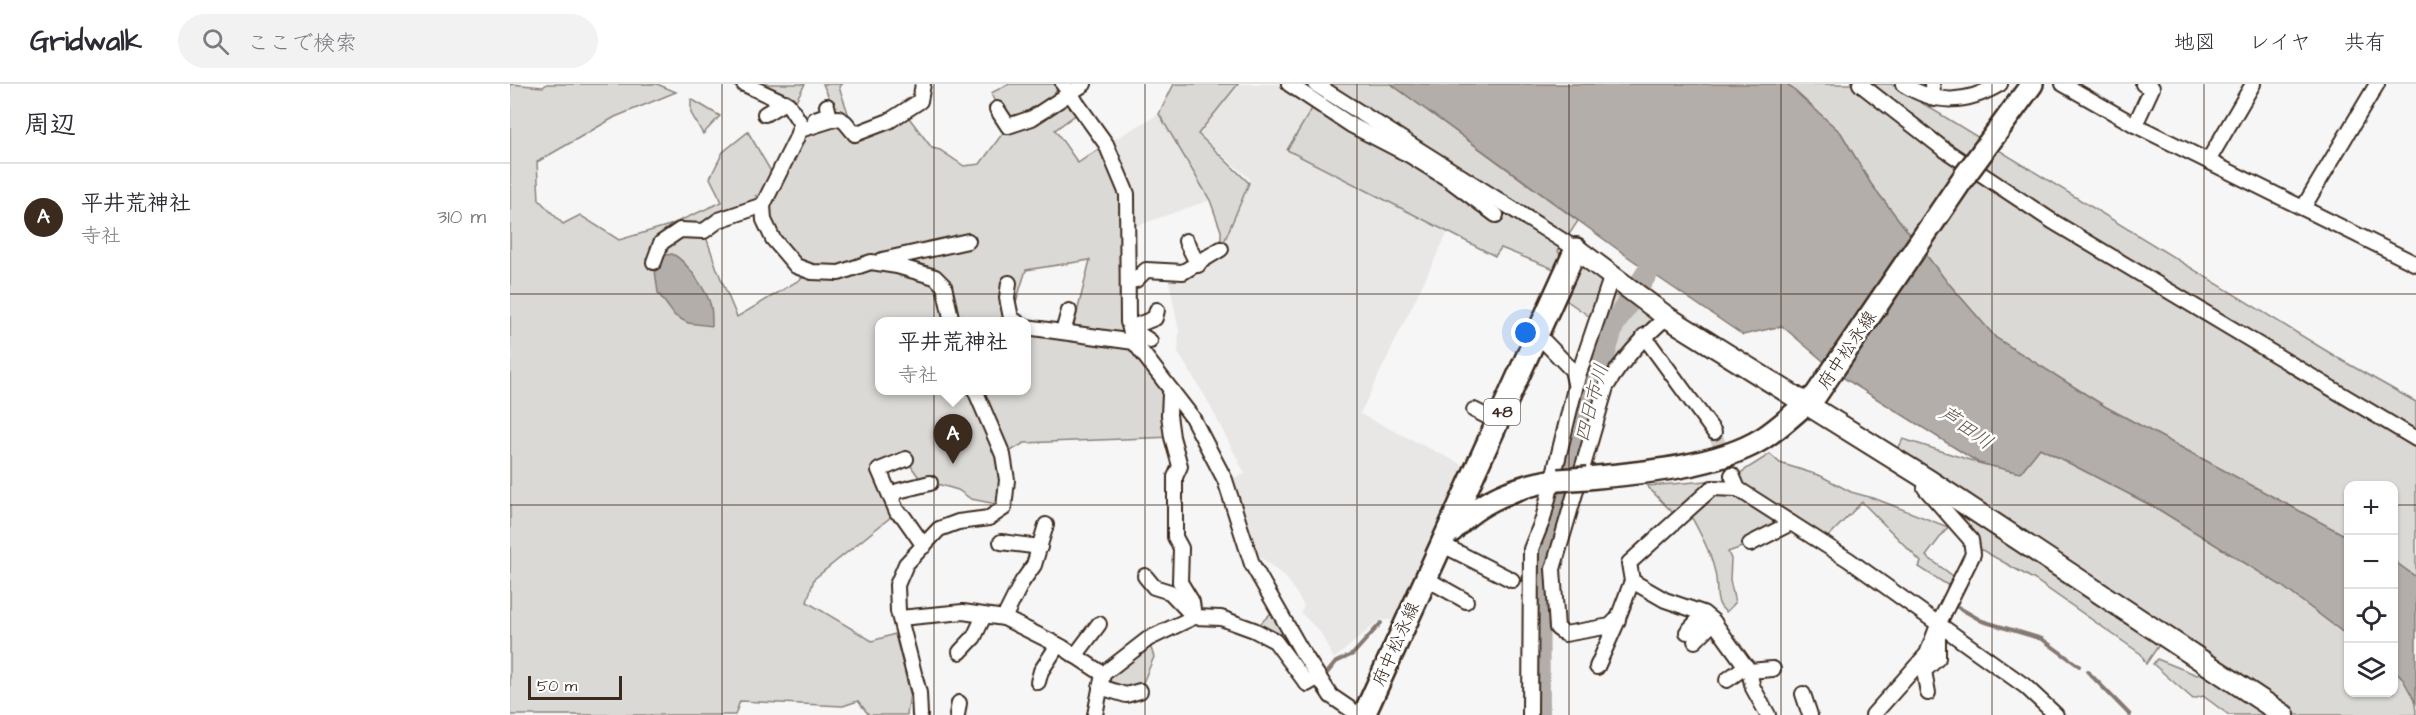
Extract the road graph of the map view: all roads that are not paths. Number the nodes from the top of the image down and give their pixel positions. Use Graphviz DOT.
graph roads {
  1 [pos="744,84"];
  2 [pos="923,84"];
  3 [pos="1084,84"];
  4 [pos="1289,84"];
  5 [pos="1315,84"];
  6 [pos="1860,84"];
  7 [pos="1903,84"];
  8 [pos="1932,84"];
  9 [pos="2000,84"];
  10 [pos="2032,84"];
  11 [pos="2144,84"];
  12 [pos="2253,84"];
  13 [pos="2377,84"];
  14 [pos="2064,85"];
  15 [pos="1065,87"];
  16 [pos="1934,99"];
  17 [pos="785,102"];
  18 [pos="827,106"];
  19 [pos="997,109"];
  20 [pos="765,114"];
  21 [pos="2135,126"];
  22 [pos="801,127"];
  23 [pos="1414,152"];
  24 [pos="2208,161"];
  25 [pos="762,205"];
  26 [pos="2303,208"];
  27 [pos="1496,215"];
  28 [pos="968,241"];
  29 [pos="1186,241"];
  30 [pos="1221,249"];
  31 [pos="1575,249"];
  32 [pos="654,262"];
  33 [pos="871,262"];
  34 [pos="2416,264"];
  35 [pos="1198,265"];
  36 [pos="1615,277"];
  37 [pos="1128,281"];
  38 [pos="1009,283"];
  39 [pos="1157,310"];
  40 [pos="1069,311"];
  41 [pos="951,317"];
  42 [pos="1011,317"];
  43 [pos="1667,317"];
  44 [pos="1031,328"];
  45 [pos="1130,328"];
  46 [pos="1063,332"];
  47 [pos="1538,334"];
  48 [pos="1644,336"];
  49 [pos="1150,341"];
  50 [pos="1134,342"];
  51 [pos="1575,387"];
  52 [pos="1172,391"];
  53 [pos="977,395"];
  54 [pos="1811,400"];
  55 [pos="1474,411"];
  56 [pos="1498,422"];
  57 [pos="1714,432"];
  58 [pos="2416,440"];
  59 [pos="906,459"];
  60 [pos="1732,475"];
  61 [pos="1556,481"];
  62 [pos="1930,482"];
  63 [pos="930,483"];
  64 [pos="1738,489"];
  65 [pos="891,498"];
  66 [pos="1791,523"];
  67 [pos="1046,525"];
  68 [pos="1001,542"];
  69 [pos="1442,544"];
  70 [pos="1750,544"];
  71 [pos="924,546"];
  72 [pos="1040,547"];
  73 [pos="1145,576"];
  74 [pos="1426,576"];
  75 [pos="1512,580"];
  76 [pos="1632,581"];
  77 [pos="1173,585"];
  78 [pos="1466,601"];
  79 [pos="984,616"];
  80 [pos="900,618"];
  81 [pos="1004,618"];
  82 [pos="1618,618"];
  83 [pos="1709,618"];
  84 [pos="1099,624"];
  85 [pos="1189,624"];
  86 [pos="1938,625"];
  87 [pos="1691,637"];
  88 [pos="1058,645"];
  89 [pos="960,652"];
  90 [pos="1076,656"];
  91 [pos="1597,667"];
  92 [pos="1748,668"];
  93 [pos="1773,669"];
  94 [pos="1319,677"];
  95 [pos="1101,680"];
  96 [pos="1727,680"];
  97 [pos="1038,682"];
  98 [pos="1140,691"];
  99 [pos="1928,693"];
  100 [pos="1803,694"];
  101 [pos="920,715"];
  102 [pos="1095,715"];
  103 [pos="1359,715"];
  104 [pos="1364,715"];
  105 [pos="1530,715"];
  106 [pos="1768,715"];
  107 [pos="1810,715"];
  108 [pos="1873,715"];
  109 [pos="2056,715"];
  110 [pos="2284,715"];
  1 -- 17 [label="street"];
  2 -- 22 [label="street"];
  3 -- 15 [label="street"];
  4 -- 23 [label="street"];
  5 -- 23 [label="street"];
  6 -- 58 [label="street"];
  7 -- 16 [label="street"];
  8 -- 16 [label="street"];
  9 -- 16 [label="street"];
  10 -- 54 [label="main road, 府中松永線 / 48, bridge"];
  11 -- 21 [label="street"];
  12 -- 24 [label="street"];
  13 -- 26 [label="street"];
  14 -- 21 [label="street"];
  15 -- 19 [label="street"];
  15 -- 37 [label="street"];
  17 -- 20 [label="street"];
  17 -- 22 [label="street"];
  18 -- 22 [label="street"];
  21 -- 24 [label="street"];
  22 -- 25 [label="street"];
  23 -- 27 [label="street"];
  23 -- 31 [label="street"];
  24 -- 26 [label="street"];
  25 -- 32 [label="street"];
  25 -- 33 [label="street"];
  26 -- 34 [label="street"];
  28 -- 33 [label="street"];
  29 -- 35 [label="street"];
  30 -- 35 [label="street"];
  31 -- 36 [label="street"];
  31 -- 47 [label="main road, 府中松永線 / 48"];
  33 -- 41 [label="street"];
  35 -- 37 [label="street"];
  36 -- 43 [label="street"];
  36 -- 51 [label="street"];
  37 -- 45 [label="street"];
  38 -- 42 [label="street"];
  39 -- 45 [label="street"];
  40 -- 46 [label="street"];
  43 -- 48 [label="street"];
  43 -- 54 [label="street"];
  44 -- 46 [label="street"];
  45 -- 49 [label="street"];
  45 -- 50 [label="street"];
  46 -- 50 [label="street"];
  47 -- 51 [label="street"];
  47 -- 56 [label="main road, 府中松永線 / 48"];
  48 -- 57 [label="street"];
  48 -- 82 [label="street"];
  50 -- 52 [label="street"];
  51 -- 61 [label="street"];
  52 -- 85 [label="street"];
  52 -- 94 [label="street"];
  53 -- 71 [label="street"];
  54 -- 61 [label="main road, 府中松永線 / 48, bridge"];
  54 -- 62 [label="street"];
  55 -- 56 [label="street"];
  56 -- 69 [label="main road, 府中松永線 / 48"];
  59 -- 65 [label="street"];
  60 -- 64 [label="street"];
  61 -- 69 [label="main road, 府中松永線 / 48"];
  61 -- 105 [label="street"];
  62 -- 86 [label="street"];
  62 -- 110 [label="street"];
  63 -- 65 [label="street"];
  64 -- 66 [label="street"];
  64 -- 76 [label="street"];
  65 -- 71 [label="street"];
  66 -- 70 [label="street"];
  66 -- 86 [label="street"];
  67 -- 72 [label="street"];
  68 -- 72 [label="street"];
  69 -- 74 [label="main road, 府中松永線 / 48"];
  69 -- 75 [label="street"];
  71 -- 80 [label="street"];
  72 -- 81 [label="street"];
  73 -- 85 [label="street"];
  74 -- 78 [label="street"];
  74 -- 104 [label="main road, 府中松永線 / 48"];
  76 -- 82 [label="street"];
  76 -- 83 [label="street"];
  77 -- 85 [label="street"];
  79 -- 80 [label="street"];
  79 -- 81 [label="street"];
  79 -- 89 [label="street"];
  80 -- 101 [label="street"];
  81 -- 88 [label="street"];
  82 -- 91 [label="street"];
  83 -- 87 [label="street"];
  83 -- 92 [label="street"];
  84 -- 90 [label="street"];
  85 -- 94 [label="street"];
  85 -- 95 [label="street"];
  86 -- 99 [label="street"];
  86 -- 108 [label="street"];
  86 -- 109 [label="street"];
  88 -- 90 [label="street"];
  88 -- 97 [label="street"];
  90 -- 95 [label="street"];
  92 -- 93 [label="street"];
  92 -- 96 [label="street"];
  92 -- 106 [label="street"];
  94 -- 103 [label="street"];
  95 -- 98 [label="street"];
  95 -- 102 [label="street"];
  100 -- 107 [label="street"];
}
